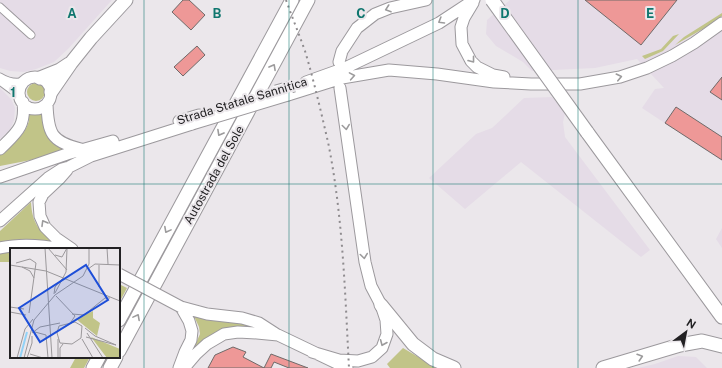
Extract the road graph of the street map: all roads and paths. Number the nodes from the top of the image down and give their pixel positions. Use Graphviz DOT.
graph roads {
  1 [pos="126,0"];
  2 [pos="292,0"];
  3 [pos="308,0"];
  4 [pos="426,0"];
  5 [pos="475,0"];
  6 [pos="492,0"];
  7 [pos="503,0"];
  8 [pos="0,7"];
  9 [pos="722,23"];
  10 [pos="722,32"];
  11 [pos="31,35"];
  12 [pos="694,43"];
  13 [pos="339,62"];
  14 [pos="71,63"];
  15 [pos="0,77"];
  16 [pos="40,78"];
  17 [pos="0,81"];
  18 [pos="25,81"];
  19 [pos="531,84"];
  20 [pos="340,88"];
  21 [pos="291,90"];
  22 [pos="49,98"];
  23 [pos="22,99"];
  24 [pos="590,130"];
  25 [pos="0,148"];
  26 [pos="84,150"];
  27 [pos="69,167"];
  28 [pos="0,177"];
  29 [pos="0,221"];
  30 [pos="0,248"];
  31 [pos="57,248"];
  32 [pos="71,248"];
  33 [pos="120,275"];
  34 [pos="722,303"];
  35 [pos="381,305"];
  36 [pos="181,307"];
  37 [pos="722,317"];
  38 [pos="120,318"];
  39 [pos="278,335"];
  40 [pos="722,346"];
  41 [pos="120,349"];
  42 [pos="312,352"];
  43 [pos="98,358"];
  44 [pos="115,358"];
  45 [pos="343,366"];
  46 [pos="93,368"];
  47 [pos="110,368"];
  48 [pos="178,368"];
  49 [pos="184,368"];
  50 [pos="454,368"];
  51 [pos="603,368"];
  1 -- 14 [label="highway"];
  2 -- 38 [label="highway, Autostrada del Sole, one-way"];
  41 -- 3 [label="highway, Autostrada del Sole, one-way"];
  4 -- 13 [label="main road, one-way"];
  5 -- 19 [label="main road, one-way"];
  5 -- 21 [label="main road, Strada Statale Sannitica, one-way"];
  6 -- 24 [label="highway, bridge"];
  7 -- 24 [label="highway"];
  8 -- 11 [label="street"];
  9 -- 12 [label="main road"];
  10 -- 12 [label="main road"];
  19 -- 12 [label="main road, one-way"];
  14 -- 16 [label="highway"];
  14 -- 22 [label="highway"];
  15 -- 18 [label="street"];
  16 -- 18 [label="main road"];
  16 -- 22 [label="main road"];
  17 -- 23 [label="street"];
  18 -- 23 [label="main road"];
  21 -- 19 [label="main road, one-way"];
  20 -- 35 [label="main road, one-way"];
  21 -- 26 [label="main road, Strada Statale Sannitica, bridge"];
  21 -- 27 [label="main road, Strada Statale Sannitica, bridge"];
  22 -- 23 [label="main road"];
  22 -- 26 [label="main road"];
  23 -- 25 [label="main road"];
  24 -- 34 [label="highway"];
  24 -- 37 [label="highway"];
  26 -- 28 [label="main road, Strada Statale Sannitica"];
  27 -- 29 [label="main road, Strada Statale Sannitica"];
  32 -- 27 [label="main road, Strada Statale Sannitica, one-way"];
  30 -- 31 [label="main road"];
  33 -- 36 [label="main road, bridge"];
  35 -- 42 [label="main road, one-way"];
  35 -- 50 [label="highway"];
  36 -- 39 [label="main road"];
  36 -- 48 [label="main road"];
  39 -- 42 [label="main road"];
  39 -- 49 [label="main road"];
  51 -- 40 [label="highway, one-way"];
  42 -- 45 [label="main road"];
  43 -- 46 [label="highway"];
  44 -- 47 [label="highway"];
}
